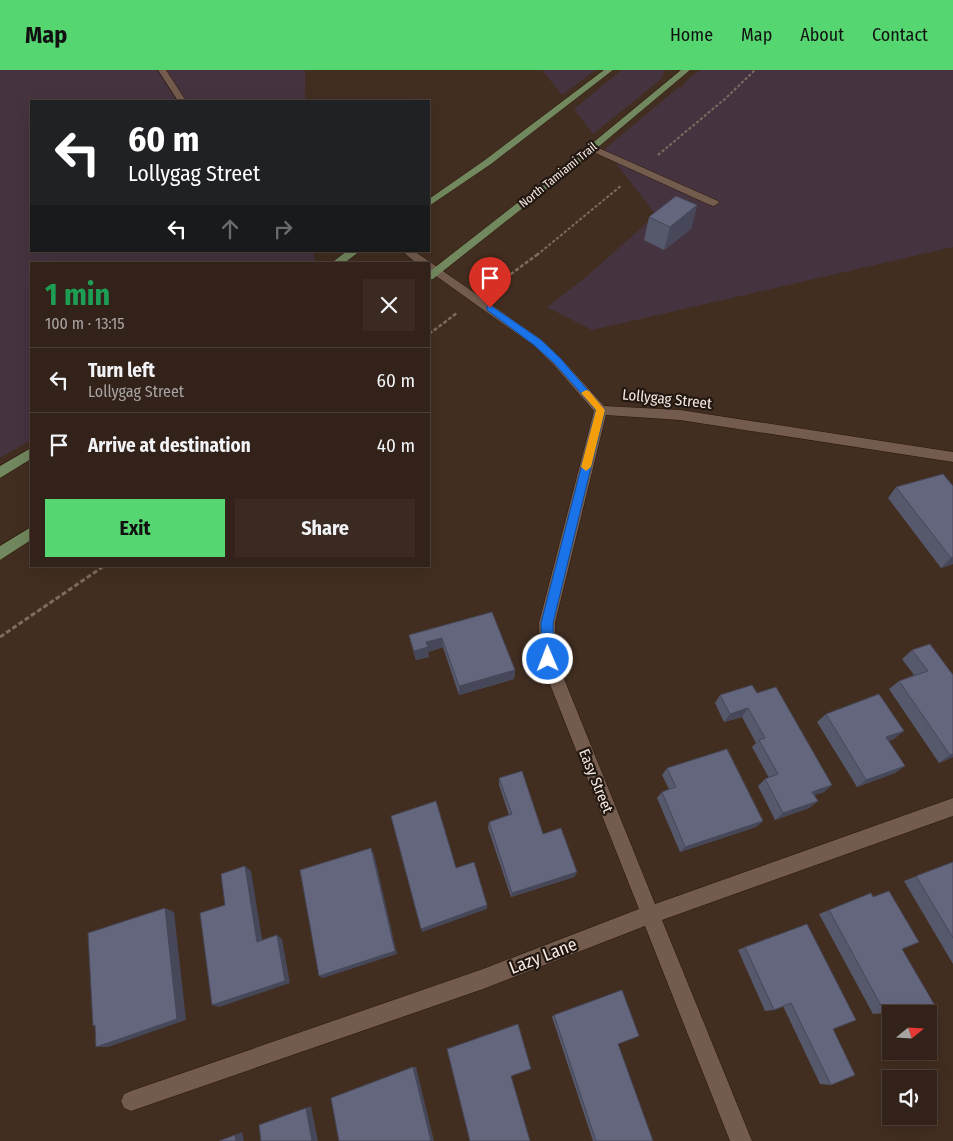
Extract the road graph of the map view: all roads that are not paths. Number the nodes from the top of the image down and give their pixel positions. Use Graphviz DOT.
graph roads {
  1 [pos="162,70"];
  2 [pos="608,70"];
  3 [pos="677,70"];
  4 [pos="686,70"];
  5 [pos="673,81"];
  6 [pos="181,100"];
  7 [pos="592,148"];
  8 [pos="430,202"];
  9 [pos="714,202"];
  10 [pos="353,252"];
  11 [pos="408,252"];
  12 [pos="338,262"];
  13 [pos="422,262"];
  14 [pos="432,272"];
  15 [pos="601,410"];
  16 [pos="30,455"];
  17 [pos="953,457"];
  18 [pos="0,473"];
  19 [pos="30,535"];
  20 [pos="0,554"];
  21 [pos="953,807"];
  22 [pos="649,915"];
  23 [pos="131,1101"];
  24 [pos="741,1141"];
  1 -- 6 [label="street"];
  2 -- 8 [label="main road"];
  3 -- 5 [label="main road"];
  4 -- 5 [label="main road, North Tamiami Trail"];
  5 -- 7 [label="main road, North Tamiami Trail"];
  7 -- 9 [label="street"];
  7 -- 14 [label="main road, North Tamiami Trail"];
  10 -- 12 [label="main road"];
  11 -- 13 [label="street"];
  14 -- 15 [label="street, Lollygag Street"];
  15 -- 17 [label="street, Lollygag Street"];
  15 -- 22 [label="street, Easy Street"];
  16 -- 18 [label="main road"];
  19 -- 20 [label="main road"];
  21 -- 22 [label="street, Lazy Lane"];
  22 -- 23 [label="street, Lazy Lane"];
  22 -- 24 [label="street, Easy Street"];
}
